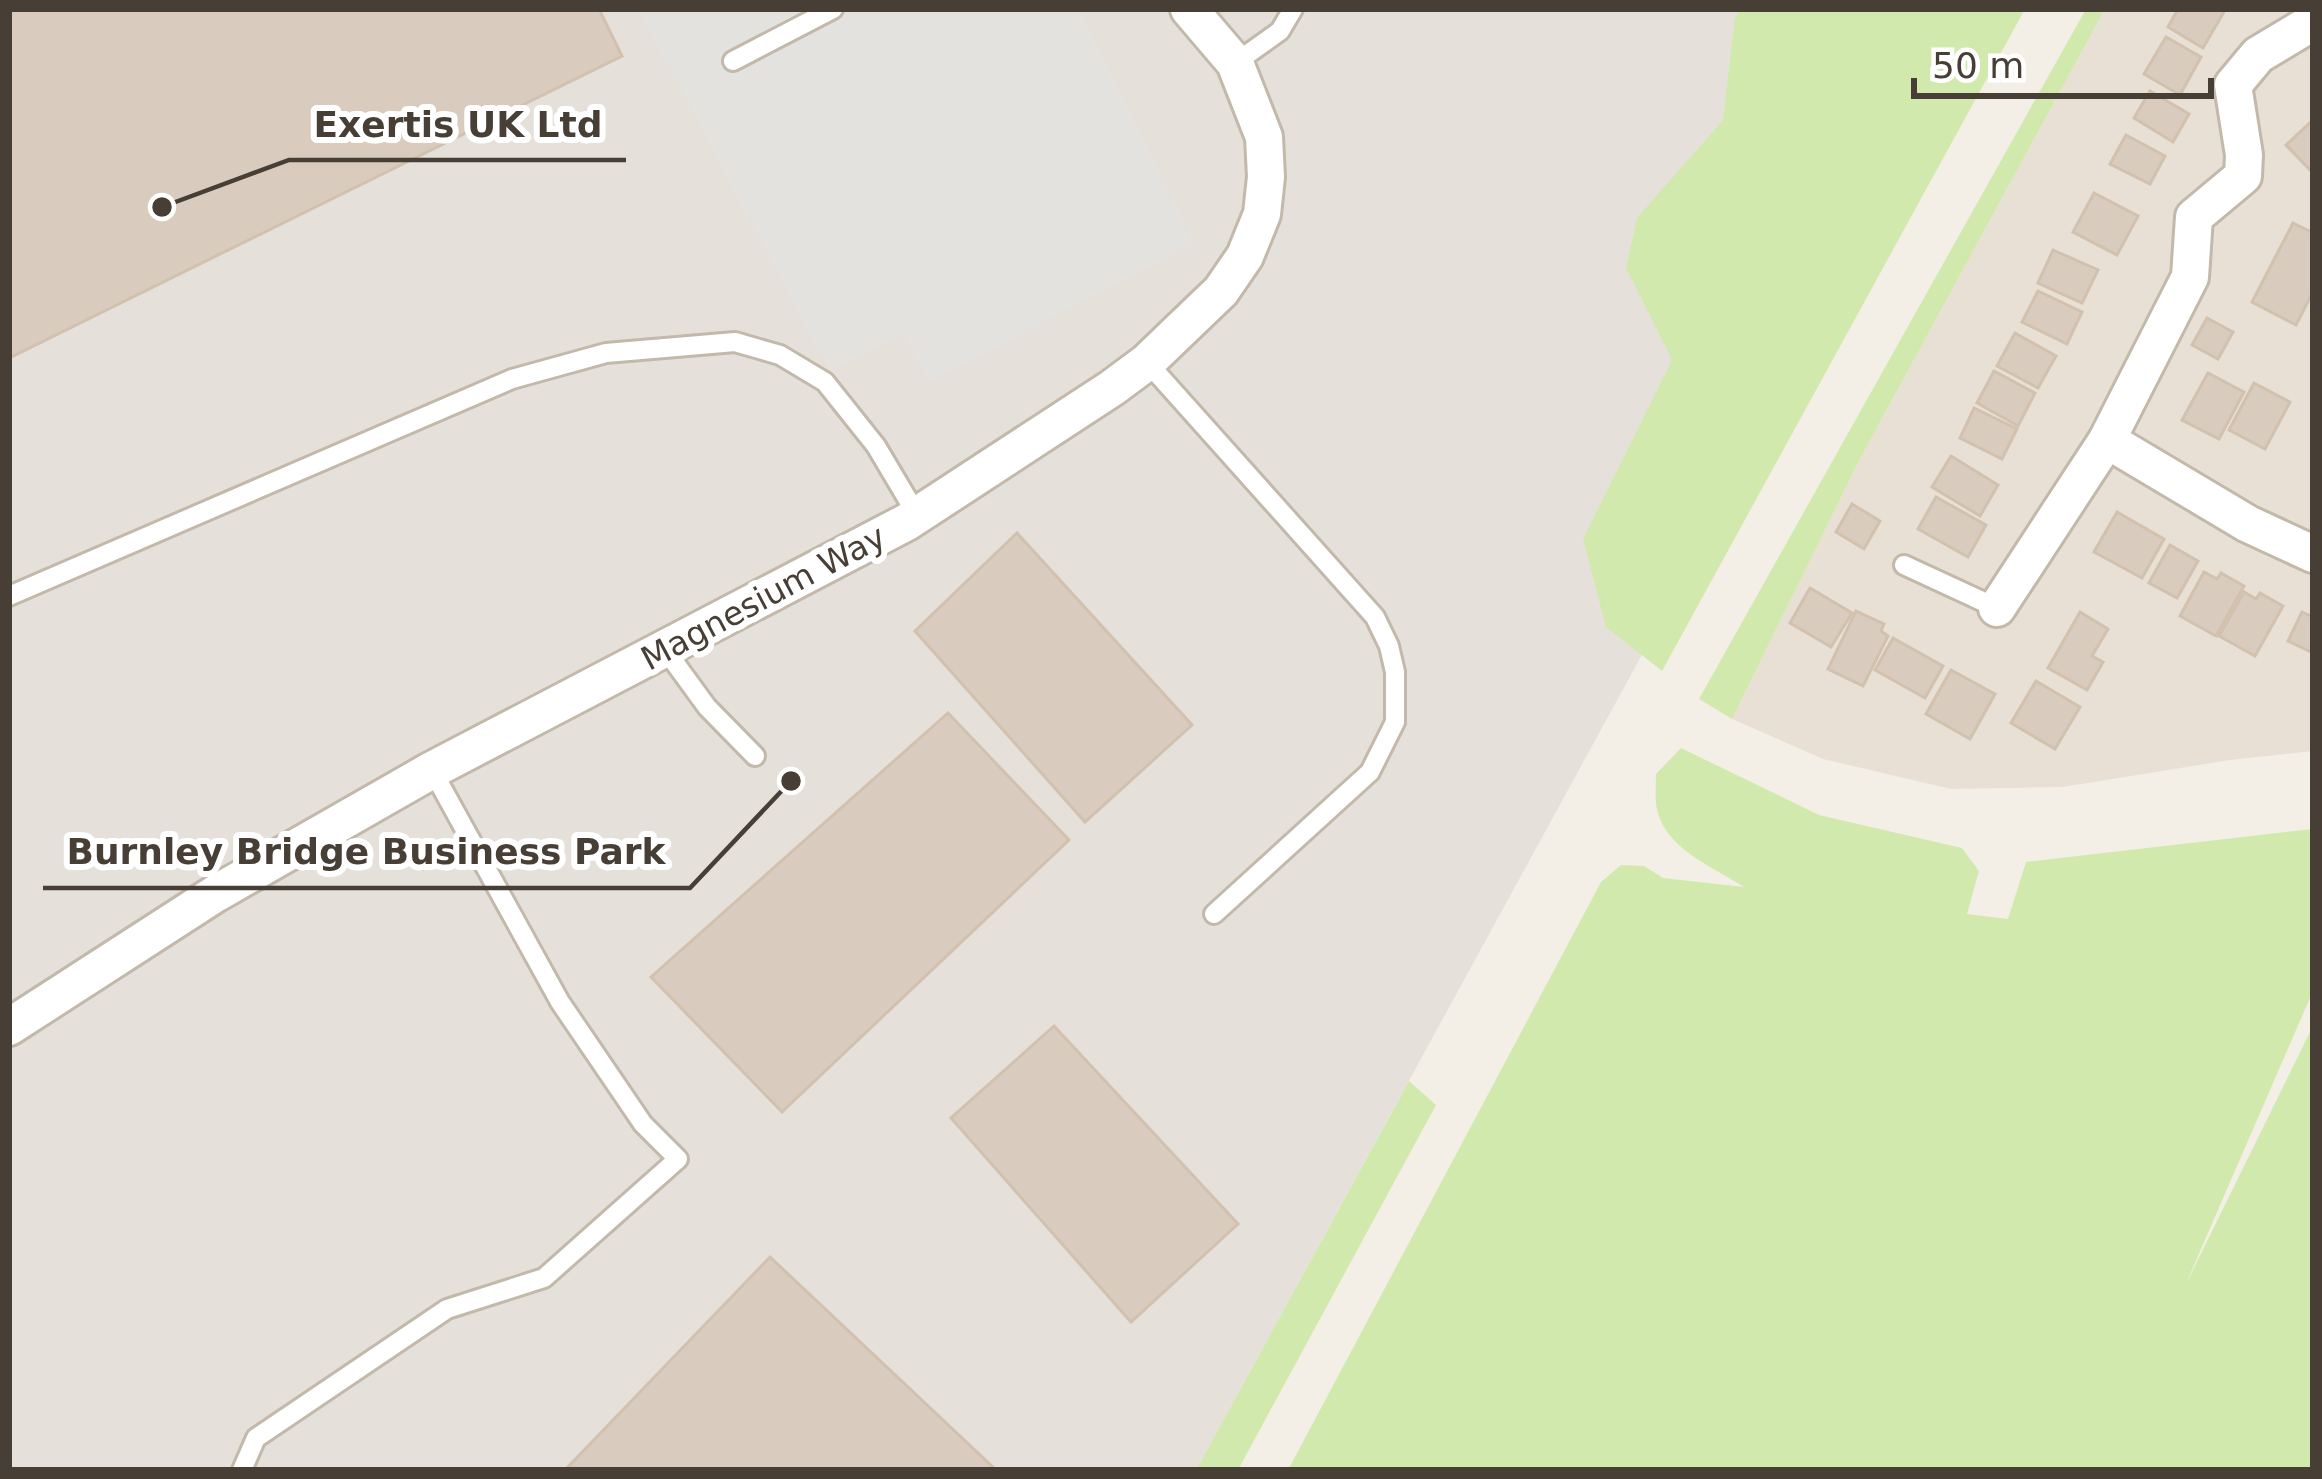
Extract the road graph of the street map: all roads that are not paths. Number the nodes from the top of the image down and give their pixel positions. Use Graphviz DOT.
graph roads {
  1 [pos="833,9"];
  2 [pos="1189,9"];
  3 [pos="1293,9"];
  4 [pos="2313,22"];
  5 [pos="733,61"];
  6 [pos="1235,63"];
  7 [pos="1147,362"];
  8 [pos="2107,440"];
  9 [pos="917,515"];
  10 [pos="2313,554"];
  11 [pos="1904,566"];
  12 [pos="9,596"];
  13 [pos="1997,608"];
  14 [pos="664,648"];
  15 [pos="755,756"];
  16 [pos="432,770"];
  17 [pos="1214,914"];
  18 [pos="9,1028"];
  19 [pos="242,1470"];
  1 -- 5 [label="lane"];
  2 -- 6 [label="street, Magnesium Way"];
  3 -- 6 [label="lane"];
  4 -- 8 [label="street"];
  6 -- 7 [label="street, Magnesium Way"];
  7 -- 9 [label="street, Magnesium Way"];
  7 -- 17 [label="lane"];
  8 -- 10 [label="street"];
  8 -- 13 [label="street"];
  9 -- 12 [label="lane"];
  9 -- 14 [label="street, Magnesium Way"];
  11 -- 13 [label="lane"];
  14 -- 15 [label="lane"];
  14 -- 16 [label="street, Magnesium Way"];
  16 -- 18 [label="street, Magnesium Way"];
  16 -- 19 [label="lane"];
}
